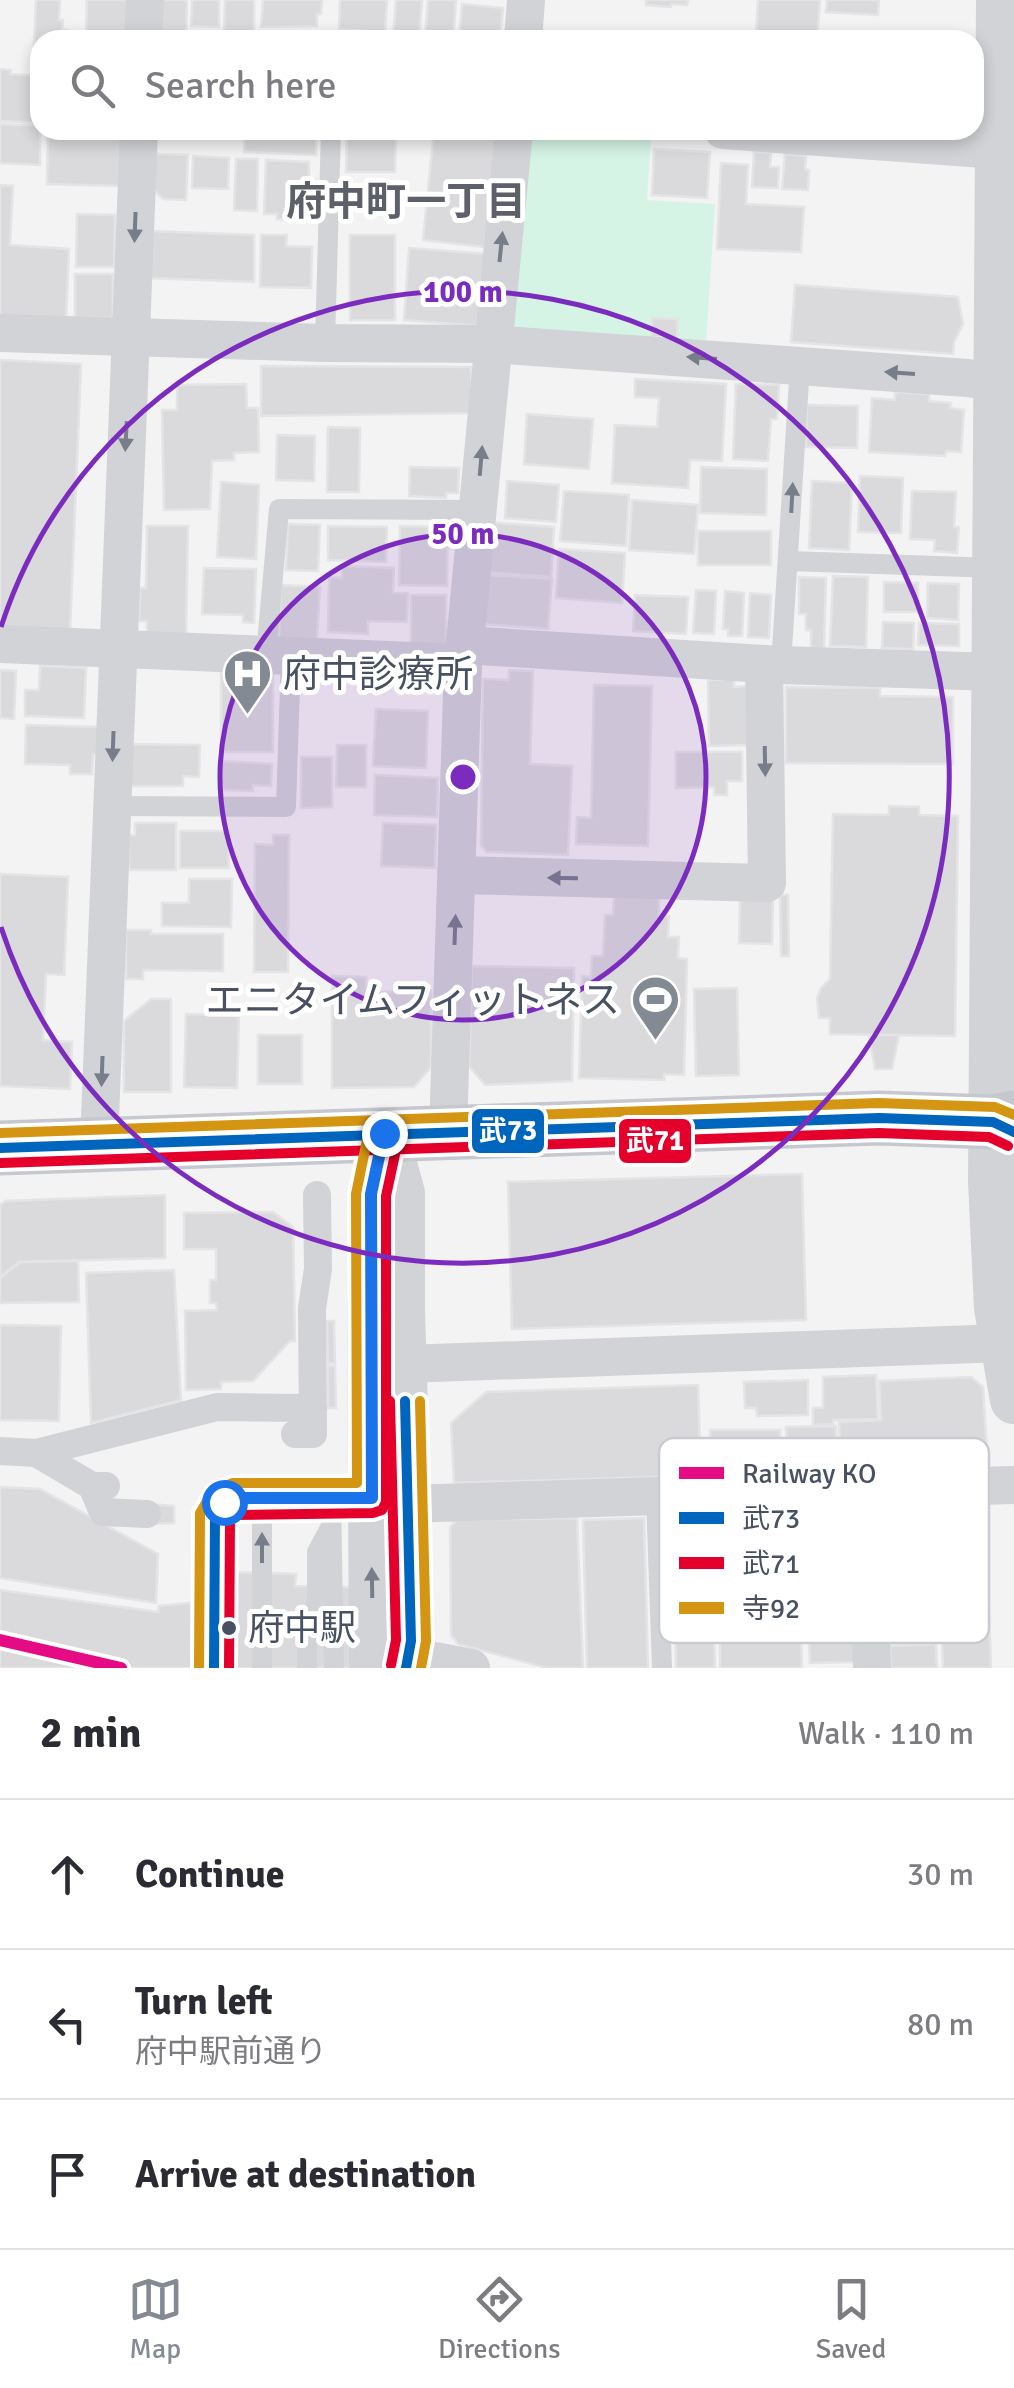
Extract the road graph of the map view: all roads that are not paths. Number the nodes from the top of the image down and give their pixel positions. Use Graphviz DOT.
graph roads {
  1 [pos="144,0"];
  2 [pos="526,0"];
  3 [pos="1000,0"];
  4 [pos="143,30"];
  5 [pos="524,30"];
  6 [pos="1007,94"];
  7 [pos="139,140"];
  8 [pos="332,140"];
  9 [pos="513,140"];
  10 [pos="796,140"];
  11 [pos="1003,169"];
  12 [pos="0,333"];
  13 [pos="130,339"];
  14 [pos="325,343"];
  15 [pos="491,344"];
  16 [pos="800,365"];
  17 [pos="1006,384"];
  18 [pos="477,510"];
  19 [pos="788,561"];
  20 [pos="996,568"];
  21 [pos="0,644"];
  22 [pos="116,649"];
  23 [pos="463,654"];
  24 [pos="278,655"];
  25 [pos="773,664"];
  26 [pos="995,672"];
  27 [pos="110,806"];
  28 [pos="1004,859"];
  29 [pos="456,875"];
  30 [pos="1007,1124"];
  31 [pos="448,1132"];
  32 [pos="384,1133"];
  33 [pos="100,1144"];
  34 [pos="0,1148"];
  35 [pos="316,1196"];
  36 [pos="1005,1343"];
  37 [pos="404,1364"];
  38 [pos="1014,1400"];
  39 [pos="372,1405"];
  40 [pos="314,1408"];
  41 [pos="296,1434"];
  42 [pos="0,1451"];
  43 [pos="36,1453"];
  44 [pos="1014,1485"];
  45 [pos="989,1486"];
  46 [pos="656,1496"];
  47 [pos="659,1496"];
  48 [pos="262,1498"];
  49 [pos="360,1506"];
  50 [pos="147,1514"];
  51 [pos="659,1582"];
  52 [pos="661,1643"];
  53 [pos="871,1643"];
  54 [pos="396,1664"];
  55 [pos="214,1668"];
  56 [pos="262,1668"];
  57 [pos="308,1668"];
  58 [pos="334,1668"];
  59 [pos="471,1668"];
  60 [pos="662,1668"];
  61 [pos="872,1668"];
  1 -- 4 [label="street"];
  2 -- 5 [label="street"];
  3 -- 6 [label="street"];
  6 -- 11 [label="street"];
  7 -- 13 [label="street, one-way"];
  8 -- 14 [label="lane"];
  15 -- 9 [label="street, one-way"];
  10 -- 11 [label="street"];
  11 -- 17 [label="street"];
  12 -- 13 [label="street"];
  13 -- 14 [label="street"];
  13 -- 22 [label="street, one-way"];
  14 -- 15 [label="street"];
  16 -- 15 [label="street, one-way"];
  18 -- 15 [label="street, one-way"];
  17 -- 16 [label="street, one-way"];
  19 -- 16 [label="lane, one-way"];
  17 -- 20 [label="street"];
  18 -- 23 [label="street"];
  18 -- 24 [label="lane"];
  19 -- 20 [label="lane"];
  19 -- 25 [label="lane"];
  20 -- 26 [label="street"];
  21 -- 22 [label="street"];
  22 -- 24 [label="street"];
  22 -- 27 [label="street, one-way"];
  23 -- 24 [label="street"];
  23 -- 25 [label="street"];
  23 -- 29 [label="street"];
  24 -- 27 [label="lane"];
  25 -- 26 [label="street"];
  25 -- 29 [label="street, one-way"];
  26 -- 28 [label="street"];
  27 -- 33 [label="street, one-way"];
  28 -- 30 [label="street"];
  31 -- 29 [label="street, one-way"];
  30 -- 31 [label="highway"];
  30 -- 36 [label="street"];
  31 -- 32 [label="highway"];
  32 -- 33 [label="highway"];
  32 -- 37 [label="street"];
  32 -- 39 [label="street"];
  33 -- 34 [label="highway"];
  35 -- 40 [label="street"];
  36 -- 37 [label="street"];
  36 -- 38 [label="street"];
  37 -- 39 [label="street"];
  37 -- 49 [label="street"];
  39 -- 49 [label="street"];
  40 -- 41 [label="street"];
  40 -- 43 [label="street"];
  42 -- 43 [label="street"];
  43 -- 50 [label="street"];
  44 -- 45 [label="street"];
  46 -- 47 [label="street"];
  46 -- 49 [label="street"];
  46 -- 51 [label="lane"];
  48 -- 49 [label="street"];
  48 -- 55 [label="street"];
  56 -- 48 [label="lane, one-way"];
  49 -- 54 [label="street"];
  49 -- 57 [label="lane"];
  49 -- 58 [label="lane"];
  52 -- 60 [label="lane"];
  53 -- 61 [label="street"];
  54 -- 59 [label="street"];
}
